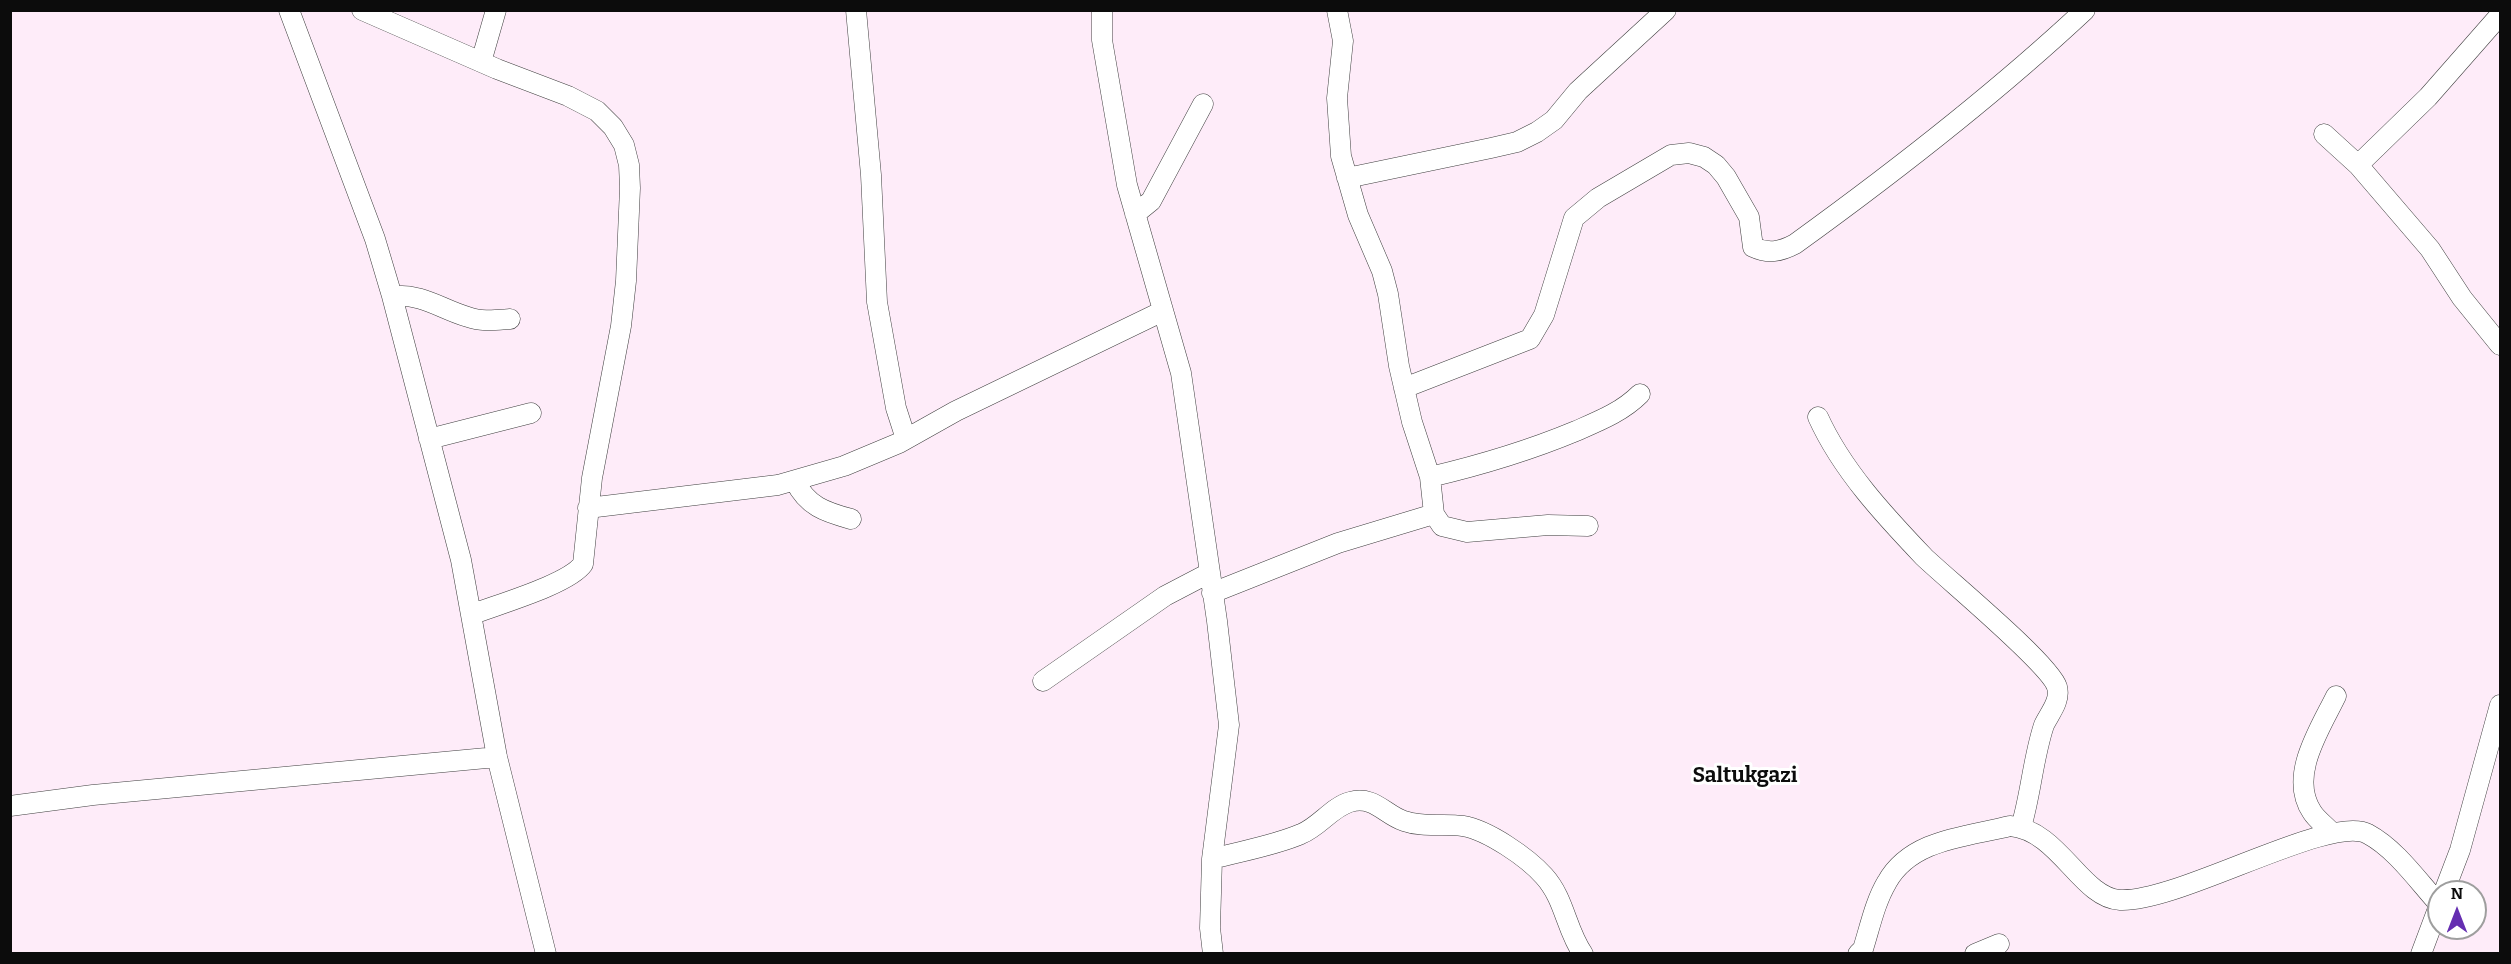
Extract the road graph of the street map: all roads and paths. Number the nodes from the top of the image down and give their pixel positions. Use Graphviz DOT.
graph roads {
  1 [pos="289,10"];
  2 [pos="362,10"];
  3 [pos="496,10"];
  4 [pos="856,10"];
  5 [pos="1102,10"];
  6 [pos="1337,10"];
  7 [pos="1666,10"];
  8 [pos="2085,10"];
  9 [pos="2500,15"];
  10 [pos="481,62"];
  11 [pos="1203,104"];
  12 [pos="2324,134"];
  13 [pos="2358,165"];
  14 [pos="1347,178"];
  15 [pos="1135,214"];
  16 [pos="392,296"];
  17 [pos="1162,311"];
  18 [pos="510,320"];
  19 [pos="2500,345"];
  20 [pos="1404,388"];
  21 [pos="1640,394"];
  22 [pos="531,413"];
  23 [pos="1818,417"];
  24 [pos="429,439"];
  25 [pos="906,439"];
  26 [pos="1430,477"];
  27 [pos="795,481"];
  28 [pos="588,508"];
  29 [pos="1434,514"];
  30 [pos="851,519"];
  31 [pos="1588,526"];
  32 [pos="1211,583"];
  33 [pos="473,614"];
  34 [pos="1043,681"];
  35 [pos="2336,696"];
  36 [pos="2500,705"];
  37 [pos="497,757"];
  38 [pos="10,806"];
  39 [pos="2021,827"];
  40 [pos="2332,832"];
  41 [pos="1212,859"];
  42 [pos="2449,880"];
  43 [pos="2427,892"];
  44 [pos="2427,938"];
  45 [pos="1999,944"];
  46 [pos="546,954"];
  47 [pos="1213,954"];
  48 [pos="1583,954"];
  49 [pos="1858,954"];
  50 [pos="1975,954"];
  51 [pos="2421,954"];
  1 -- 16 [label="street"];
  2 -- 10 [label="street"];
  3 -- 10 [label="street"];
  4 -- 25 [label="street"];
  5 -- 15 [label="street"];
  6 -- 14 [label="street"];
  7 -- 14 [label="street"];
  8 -- 20 [label="street"];
  9 -- 13 [label="street"];
  10 -- 28 [label="street"];
  11 -- 15 [label="street"];
  12 -- 13 [label="street"];
  13 -- 19 [label="street"];
  14 -- 20 [label="street"];
  15 -- 17 [label="street"];
  16 -- 18 [label="street"];
  16 -- 24 [label="street"];
  17 -- 25 [label="street"];
  17 -- 32 [label="street"];
  20 -- 26 [label="street"];
  21 -- 26 [label="street"];
  22 -- 24 [label="street"];
  23 -- 39 [label="street"];
  24 -- 33 [label="street"];
  25 -- 27 [label="street"];
  26 -- 29 [label="street"];
  27 -- 28 [label="street"];
  27 -- 30 [label="street"];
  28 -- 33 [label="street"];
  29 -- 31 [label="street"];
  29 -- 32 [label="street"];
  32 -- 34 [label="street"];
  32 -- 41 [label="street"];
  33 -- 37 [label="street"];
  35 -- 40 [label="street"];
  36 -- 42 [label="street"];
  37 -- 38 [label="street"];
  37 -- 46 [label="street"];
  39 -- 40 [label="street"];
  39 -- 49 [label="street"];
  40 -- 43 [label="street"];
  41 -- 47 [label="street"];
  41 -- 48 [label="street"];
  44 -- 51 [label="street"];
  45 -- 50 [label="street"];
}
